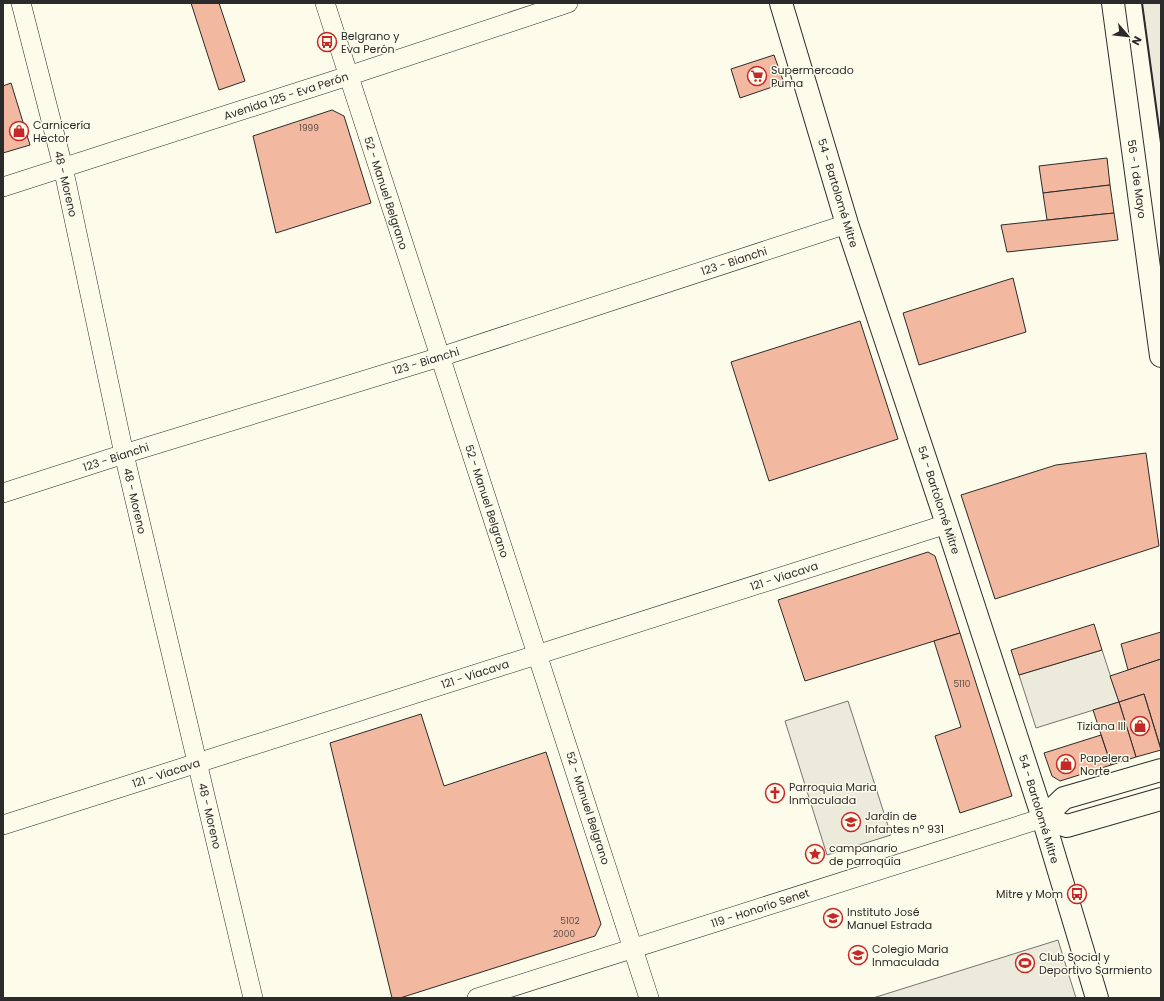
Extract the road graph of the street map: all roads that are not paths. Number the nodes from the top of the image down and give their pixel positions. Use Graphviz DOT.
graph roads {
  1 [pos="21,3"];
  2 [pos="325,3"];
  3 [pos="568,3"];
  4 [pos="781,3"];
  5 [pos="1113,3"];
  6 [pos="348,76"];
  7 [pos="63,167"];
  8 [pos="3,187"];
  9 [pos="847,224"];
  10 [pos="1161,356"];
  11 [pos="440,357"];
  12 [pos="124,454"];
  13 [pos="3,493"];
  14 [pos="947,524"];
  15 [pos="537,654"];
  16 [pos="197,764"];
  17 [pos="1161,770"];
  18 [pos="1161,799"];
  19 [pos="1042,818"];
  20 [pos="3,825"];
  21 [pos="633,948"];
  22 [pos="253,998"];
  23 [pos="477,998"];
  24 [pos="649,998"];
  25 [pos="1097,998"];
  1 -- 7 [label="street, 48 - Moreno"];
  2 -- 6 [label="street, 52 - Manuel Belgrano"];
  3 -- 6 [label="street, Avenida 125 - Eva Perón"];
  4 -- 9 [label="street, 54 - Bartolomé Mitre"];
  5 -- 10 [label="street, 56 - 1 de Mayo"];
  6 -- 7 [label="street, Avenida 125 - Eva Perón"];
  6 -- 11 [label="street, 52 - Manuel Belgrano"];
  7 -- 8 [label="street, Avenida 125 - Eva Perón"];
  7 -- 12 [label="street, 48 - Moreno"];
  9 -- 11 [label="street, 123 - Bianchi"];
  9 -- 14 [label="street, 54 - Bartolomé Mitre"];
  11 -- 12 [label="street, 123 - Bianchi"];
  11 -- 15 [label="street, 52 - Manuel Belgrano"];
  12 -- 13 [label="street, 123 - Bianchi"];
  12 -- 16 [label="street, 48 - Moreno"];
  14 -- 15 [label="street, 121 - Viacava"];
  14 -- 19 [label="street, 54 - Bartolomé Mitre"];
  15 -- 16 [label="street, 121 - Viacava"];
  15 -- 21 [label="street, 52 - Manuel Belgrano"];
  16 -- 20 [label="street, 121 - Viacava"];
  16 -- 22 [label="street, 48 - Moreno"];
  17 -- 19 [label="street"];
  18 -- 19 [label="street"];
  19 -- 21 [label="street, 119 - Honorio Senet"];
  19 -- 25 [label="street, 54 - Bartolomé Mitre"];
  21 -- 23 [label="street, 119 - Honorio Senet"];
  21 -- 24 [label="street, 52 - Manuel Belgrano"];
}
